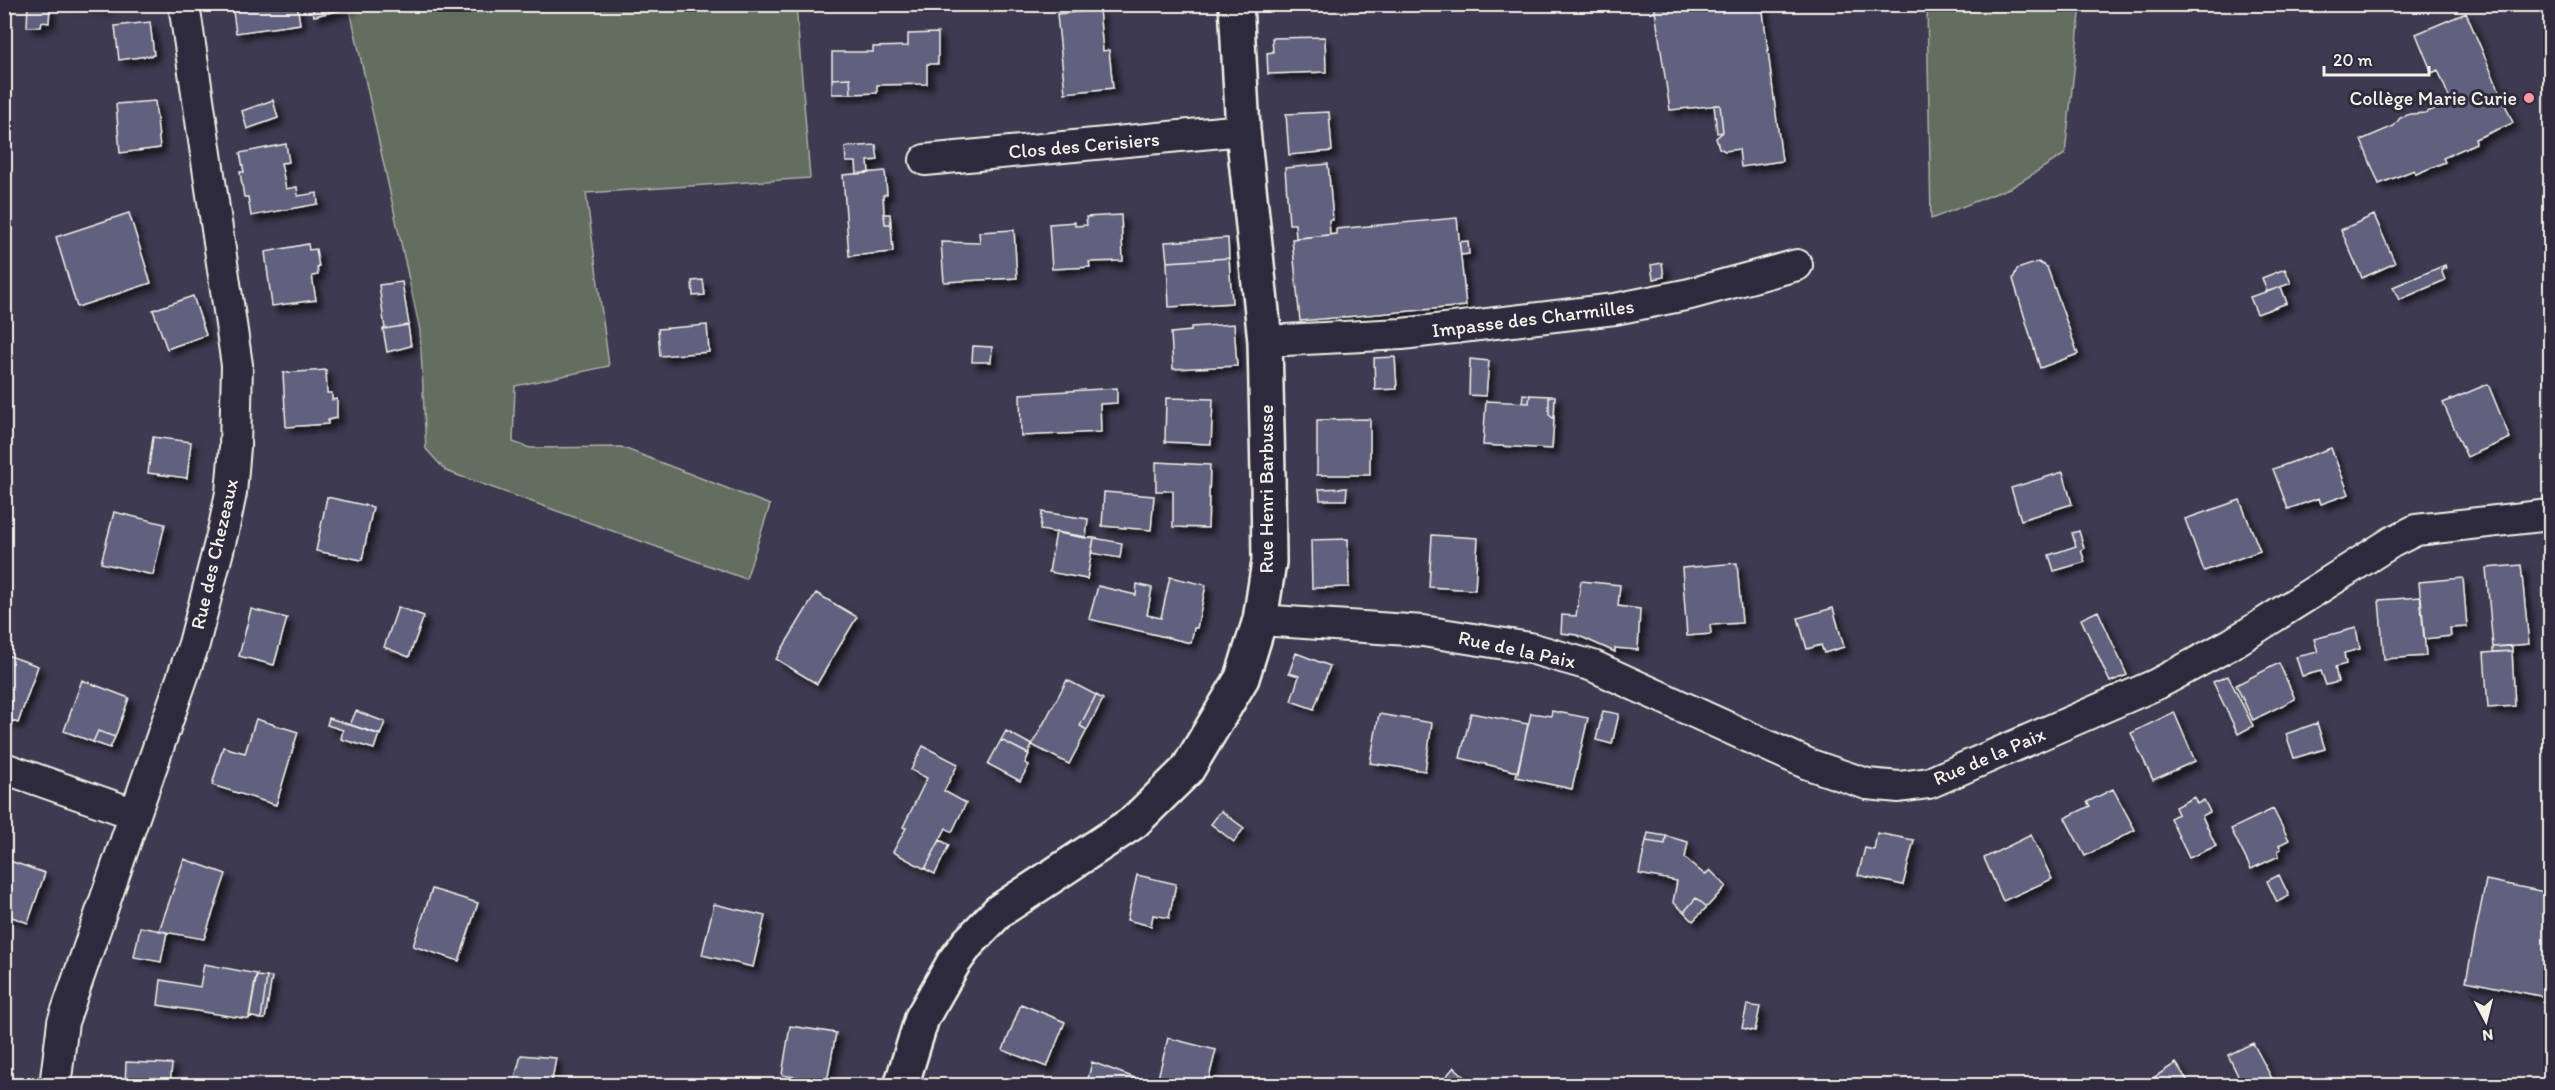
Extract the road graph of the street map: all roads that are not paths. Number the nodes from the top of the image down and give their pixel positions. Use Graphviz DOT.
graph roads {
  1 [pos="184,4"];
  2 [pos="1236,4"];
  3 [pos="1243,130"];
  4 [pos="925,160"];
  5 [pos="1797,264"];
  6 [pos="1265,341"];
  7 [pos="2550,516"];
  8 [pos="1260,620"];
  9 [pos="4,768"];
  10 [pos="135,814"];
  11 [pos="54,1086"];
  12 [pos="902,1086"];
  1 -- 10 [label="street, Rue des Chezeaux"];
  2 -- 3 [label="street, Rue Henri Barbusse"];
  3 -- 4 [label="street, Clos des Cerisiers"];
  3 -- 6 [label="street, Rue Henri Barbusse"];
  5 -- 6 [label="street, Impasse des Charmilles"];
  6 -- 8 [label="street, Rue Henri Barbusse"];
  7 -- 8 [label="street, Rue de la Paix"];
  8 -- 12 [label="street, Rue Henri Barbusse"];
  9 -- 10 [label="street"];
  10 -- 11 [label="street, Rue des Chezeaux"];
}
